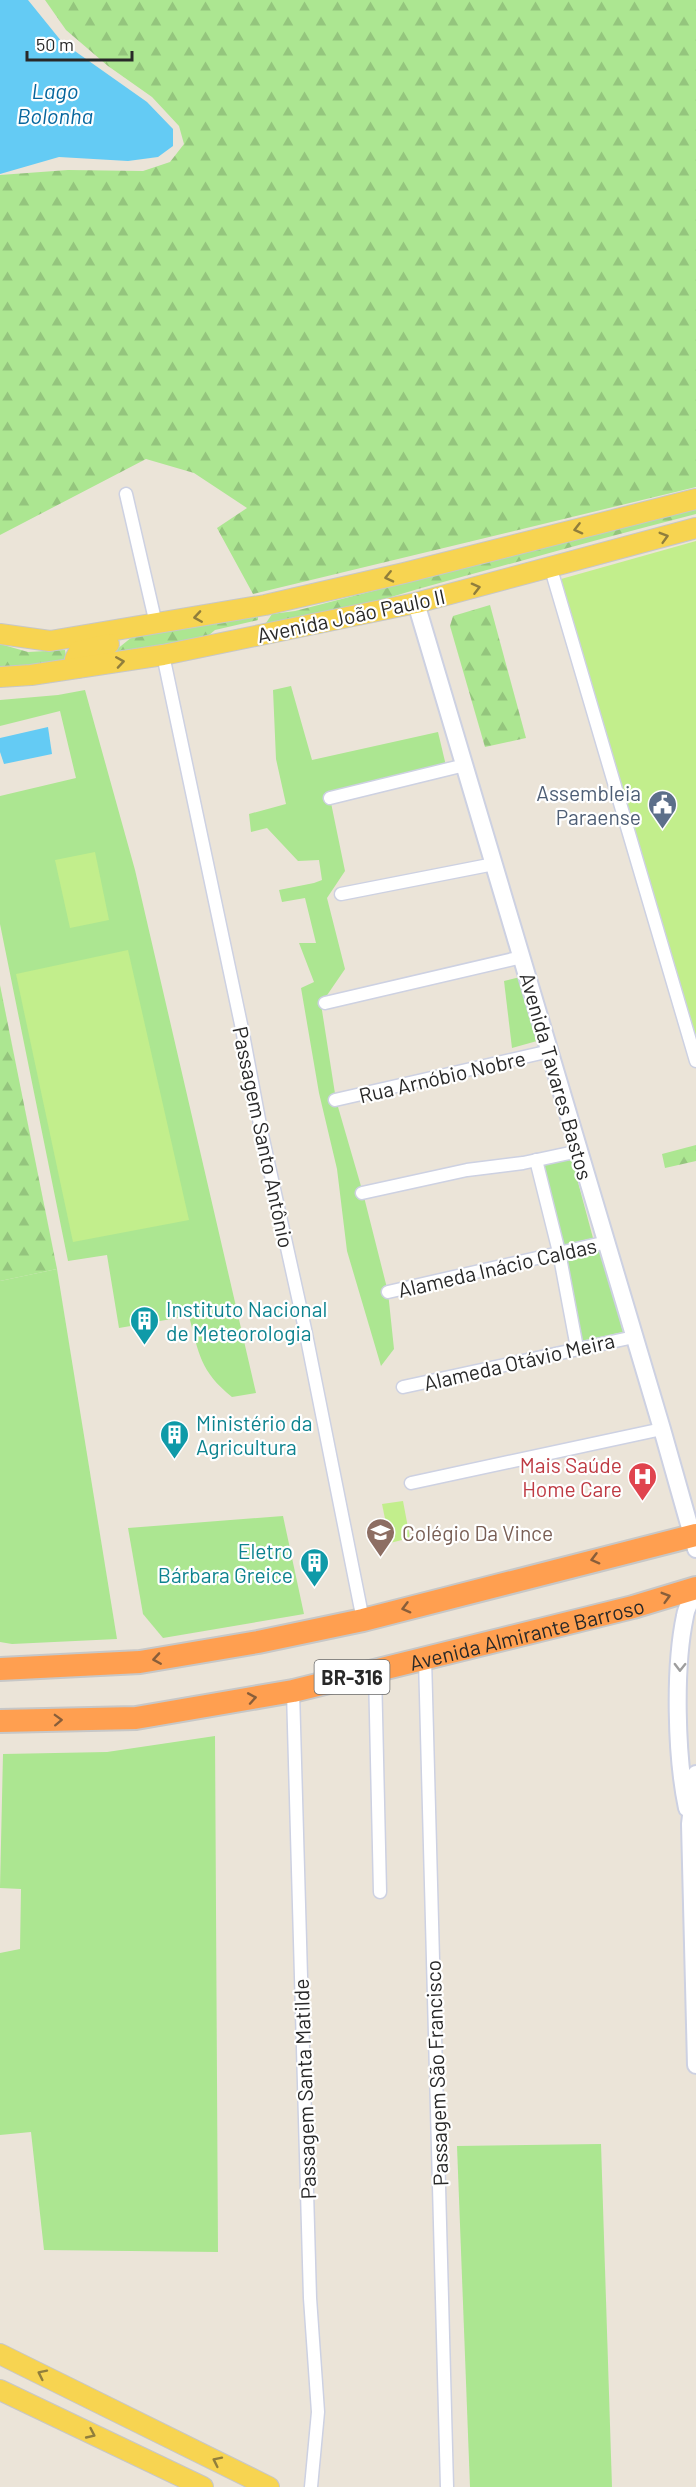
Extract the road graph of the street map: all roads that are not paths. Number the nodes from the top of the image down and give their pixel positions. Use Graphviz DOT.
graph roads {
  1 [pos="126,494"];
  2 [pos="696,499"];
  3 [pos="696,528"];
  4 [pos="551,569"];
  5 [pos="416,603"];
  6 [pos="265,605"];
  7 [pos="156,624"];
  8 [pos="127,630"];
  9 [pos="0,634"];
  10 [pos="215,644"];
  11 [pos="163,655"];
  12 [pos="77,668"];
  13 [pos="0,677"];
  14 [pos="465,765"];
  15 [pos="330,798"];
  16 [pos="494,864"];
  17 [pos="341,894"];
  18 [pos="522,957"];
  19 [pos="325,1003"];
  20 [pos="550,1051"];
  21 [pos="696,1061"];
  22 [pos="335,1100"];
  23 [pos="579,1151"];
  24 [pos="536,1160"];
  25 [pos="362,1193"];
  26 [pos="607,1242"];
  27 [pos="559,1252"];
  28 [pos="388,1292"];
  29 [pos="634,1337"];
  30 [pos="577,1348"];
  31 [pos="403,1387"];
  32 [pos="662,1429"];
  33 [pos="411,1483"];
  34 [pos="695,1540"];
  35 [pos="696,1589"];
  36 [pos="363,1620"];
  37 [pos="425,1658"];
  38 [pos="0,1669"];
  39 [pos="375,1671"];
  40 [pos="293,1691"];
  41 [pos="0,1721"];
  42 [pos="696,1774"];
  43 [pos="690,1824"];
  44 [pos="380,1892"];
  45 [pos="696,2065"];
  46 [pos="0,2354"];
  47 [pos="0,2390"];
  48 [pos="203,2487"];
  49 [pos="269,2487"];
  50 [pos="310,2487"];
  51 [pos="447,2487"];
  1 -- 7 [label="street"];
  2 -- 6 [label="main road, Avenida João Paulo II, one-way"];
  4 -- 3 [label="main road, Avenida João Paulo II, one-way"];
  5 -- 4 [label="main road, Avenida João Paulo II, one-way"];
  4 -- 21 [label="street"];
  5 -- 10 [label="main road, Avenida João Paulo II"];
  5 -- 14 [label="main road, Avenida Tavares Bastos"];
  6 -- 7 [label="main road, Avenida João Paulo II, one-way"];
  6 -- 10 [label="main road"];
  7 -- 8 [label="main road, Avenida João Paulo II"];
  8 -- 9 [label="main road, Avenida João Paulo II"];
  8 -- 12 [label="main road"];
  10 -- 11 [label="main road, Avenida João Paulo II"];
  12 -- 11 [label="main road, Avenida João Paulo II, one-way"];
  11 -- 36 [label="street, Passagem Santo Antônio"];
  12 -- 13 [label="main road, Avenida João Paulo II"];
  14 -- 15 [label="street"];
  14 -- 16 [label="main road, Avenida Tavares Bastos"];
  16 -- 17 [label="street"];
  16 -- 18 [label="main road, Avenida Tavares Bastos"];
  18 -- 19 [label="street"];
  18 -- 20 [label="main road, Avenida Tavares Bastos"];
  20 -- 22 [label="street, Rua Arnóbio Nobre"];
  20 -- 23 [label="main road, Avenida Tavares Bastos"];
  23 -- 24 [label="street"];
  23 -- 26 [label="main road, Avenida Tavares Bastos"];
  24 -- 25 [label="street"];
  24 -- 27 [label="street"];
  26 -- 27 [label="street, Alameda Inácio Caldas"];
  26 -- 29 [label="main road, Avenida Tavares Bastos"];
  27 -- 28 [label="street, Alameda Inácio Caldas"];
  27 -- 30 [label="street"];
  29 -- 30 [label="street, Alameda Otávio Meira"];
  29 -- 32 [label="main road, Avenida Tavares Bastos"];
  30 -- 31 [label="street, Alameda Otávio Meira"];
  32 -- 33 [label="street"];
  32 -- 34 [label="main road, Avenida Tavares Bastos"];
  34 -- 36 [label="highway, BR-316, one-way"];
  37 -- 35 [label="highway, Avenida Almirante Barroso / BR-316, one-way"];
  35 -- 43 [label="main road, one-way"];
  36 -- 38 [label="highway, BR-316, one-way"];
  37 -- 39 [label="highway, Avenida Almirante Barroso / BR-316"];
  37 -- 51 [label="street, Passagem São Francisco"];
  39 -- 40 [label="highway, Avenida Almirante Barroso / BR-316"];
  39 -- 44 [label="street"];
  41 -- 40 [label="highway, Avenida Almirante Barroso / BR-316, one-way"];
  40 -- 50 [label="street, Passagem Santa Matilde"];
  42 -- 43 [label="main road"];
  43 -- 45 [label="main road"];
  49 -- 46 [label="main road, one-way"];
  47 -- 48 [label="main road, one-way"];
}
